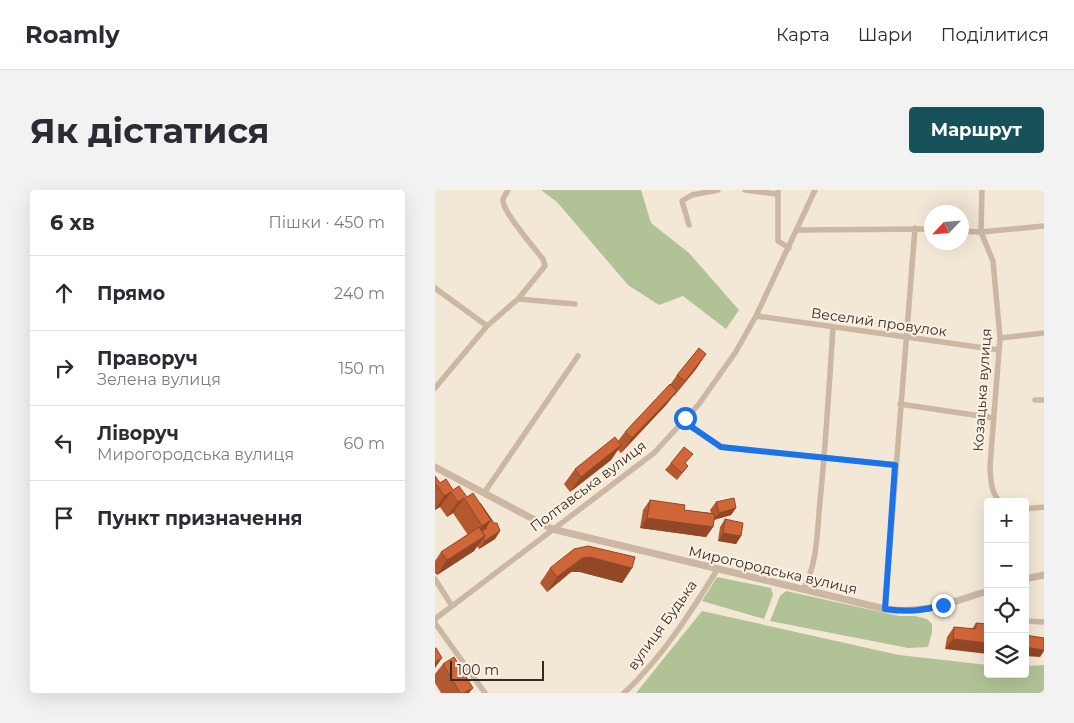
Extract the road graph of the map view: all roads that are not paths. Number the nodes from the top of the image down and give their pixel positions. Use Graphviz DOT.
graph roads {
  1 [pos="508,190"];
  2 [pos="718,190"];
  3 [pos="745,190"];
  4 [pos="815,190"];
  5 [pos="982,190"];
  6 [pos="778,192"];
  7 [pos="689,225"];
  8 [pos="1044,226"];
  9 [pos="915,228"];
  10 [pos="924,229"];
  11 [pos="797,230"];
  12 [pos="969,231"];
  13 [pos="981,232"];
  14 [pos="789,248"];
  15 [pos="435,288"];
  16 [pos="518,299"];
  17 [pos="575,304"];
  18 [pos="756,316"];
  19 [pos="487,326"];
  20 [pos="833,328"];
  21 [pos="1044,332"];
  22 [pos="905,338"];
  23 [pos="1000,338"];
  24 [pos="999,350"];
  25 [pos="578,356"];
  26 [pos="435,388"];
  27 [pos="1035,400"];
  28 [pos="1044,400"];
  29 [pos="900,404"];
  30 [pos="993,418"];
  31 [pos="683,421"];
  32 [pos="824,458"];
  33 [pos="895,465"];
  34 [pos="435,467"];
  35 [pos="484,493"];
  36 [pos="996,498"];
  37 [pos="1044,507"];
  38 [pos="1029,509"];
  39 [pos="552,530"];
  40 [pos="717,570"];
  41 [pos="1044,575"];
  42 [pos="1029,578"];
  43 [pos="435,579"];
  44 [pos="803,590"];
  45 [pos="984,592"];
  46 [pos="452,606"];
  47 [pos="885,609"];
  48 [pos="435,621"];
  49 [pos="1029,621"];
  50 [pos="1044,622"];
  51 [pos="485,693"];
  52 [pos="624,693"];
  1 -- 16 [label="street"];
  2 -- 7 [label="street"];
  3 -- 6 [label="street"];
  4 -- 11 [label="street, Полтавська вулиця"];
  5 -- 13 [label="street, Козацька вулиця"];
  6 -- 14 [label="street"];
  8 -- 13 [label="street"];
  9 -- 10 [label="street"];
  9 -- 11 [label="street"];
  9 -- 22 [label="street"];
  11 -- 14 [label="street, Полтавська вулиця"];
  12 -- 13 [label="street"];
  13 -- 23 [label="street, Козацька вулиця"];
  14 -- 18 [label="street, Полтавська вулиця"];
  15 -- 19 [label="street"];
  16 -- 17 [label="street"];
  16 -- 19 [label="street"];
  18 -- 20 [label="street, Веселий провулок"];
  18 -- 31 [label="street, Полтавська вулиця"];
  19 -- 26 [label="street"];
  20 -- 22 [label="street, Веселий провулок"];
  20 -- 32 [label="street"];
  21 -- 23 [label="street"];
  22 -- 24 [label="street, Веселий провулок"];
  22 -- 29 [label="street"];
  23 -- 24 [label="street, Козацька вулиця"];
  24 -- 30 [label="street, Козацька вулиця"];
  25 -- 35 [label="street"];
  27 -- 28 [label="street"];
  29 -- 30 [label="street"];
  29 -- 33 [label="street"];
  30 -- 36 [label="street, Козацька вулиця"];
  31 -- 32 [label="street"];
  31 -- 39 [label="street, Полтавська вулиця"];
  32 -- 33 [label="street"];
  32 -- 44 [label="street"];
  33 -- 47 [label="street"];
  34 -- 35 [label="street, Мирогородська вулиця"];
  35 -- 39 [label="street, Мирогородська вулиця"];
  37 -- 38 [label="street"];
  39 -- 40 [label="street, Мирогородська вулиця"];
  39 -- 46 [label="street, Полтавська вулиця"];
  40 -- 44 [label="street, Мирогородська вулиця"];
  40 -- 52 [label="street, вулиця Будька"];
  41 -- 42 [label="street"];
  43 -- 46 [label="street"];
  44 -- 47 [label="street, Мирогородська вулиця"];
  45 -- 47 [label="street, Мирогородська вулиця"];
  46 -- 48 [label="street, Полтавська вулиця"];
  48 -- 51 [label="street"];
  49 -- 50 [label="street"];
}
